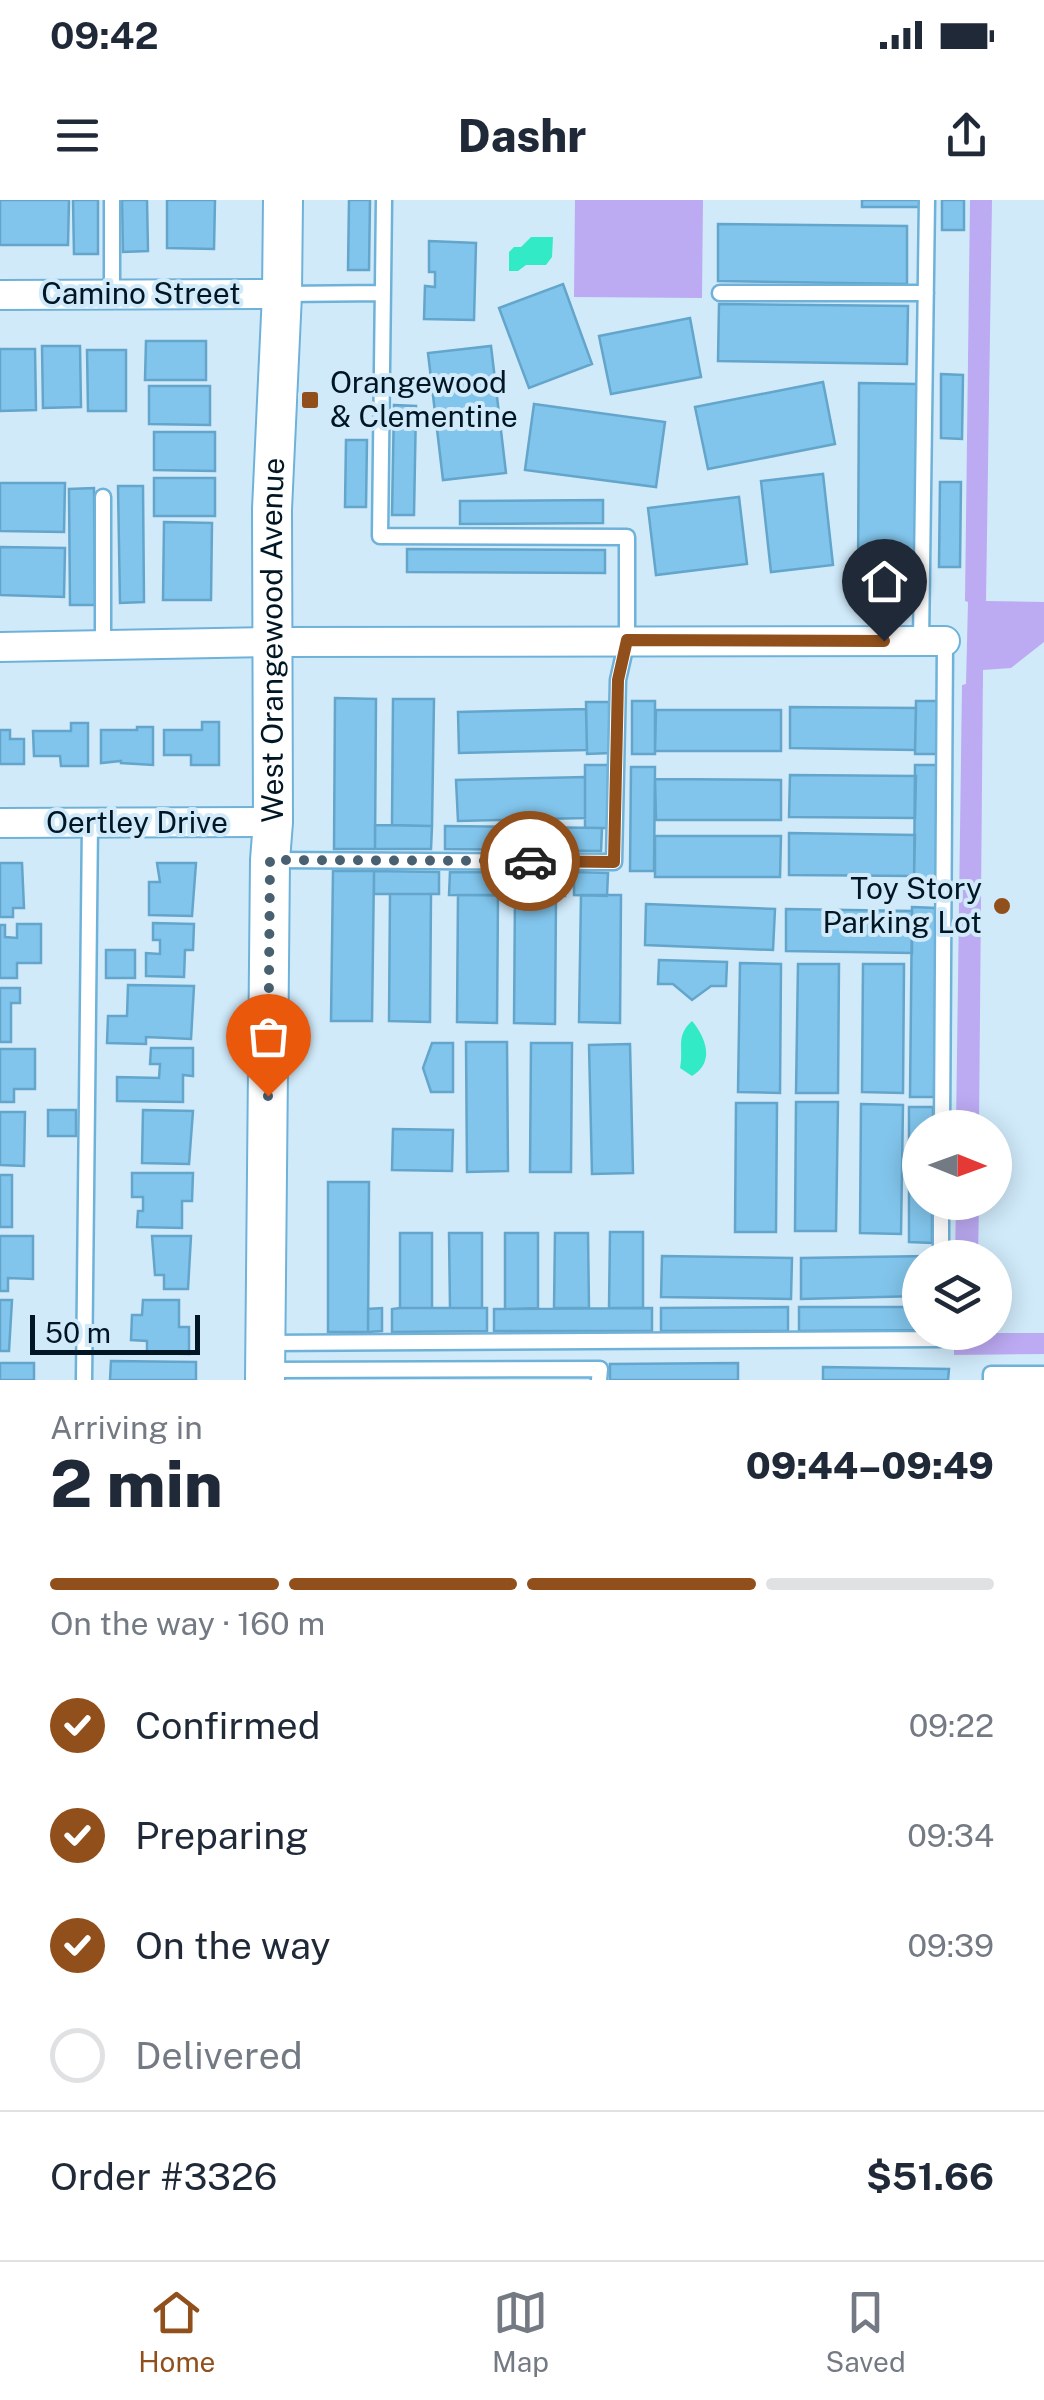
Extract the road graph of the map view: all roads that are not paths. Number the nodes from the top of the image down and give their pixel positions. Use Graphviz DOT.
graph roads {
  1 [pos="112,200"];
  2 [pos="282,200"];
  3 [pos="384,200"];
  4 [pos="927,200"];
  5 [pos="382,293"];
  6 [pos="720,293"];
  7 [pos="926,293"];
  8 [pos="112,294"];
  9 [pos="282,294"];
  10 [pos="0,295"];
  11 [pos="103,497"];
  12 [pos="627,640"];
  13 [pos="933,641"];
  14 [pos="272,642"];
  15 [pos="103,645"];
  16 [pos="0,647"];
  17 [pos="274,822"];
  18 [pos="0,823"];
  19 [pos="90,823"];
  20 [pos="270,860"];
  21 [pos="942,1110"];
  22 [pos="902,1341"];
  23 [pos="265,1365"];
  24 [pos="1044,1374"];
  25 [pos="84,1380"];
  26 [pos="600,1380"];
  27 [pos="991,1380"];
  1 -- 8 [label="lane"];
  2 -- 9 [label="main road, West Orangewood Avenue"];
  3 -- 5 [label="lane"];
  4 -- 7 [label="lane"];
  5 -- 9 [label="lane"];
  5 -- 12 [label="lane"];
  6 -- 7 [label="lane"];
  7 -- 13 [label="lane"];
  8 -- 9 [label="street, Camino Street"];
  8 -- 10 [label="street, Camino Street"];
  9 -- 14 [label="main road, West Orangewood Avenue"];
  11 -- 15 [label="lane"];
  12 -- 13 [label="street"];
  12 -- 14 [label="street"];
  12 -- 20 [label="lane"];
  13 -- 21 [label="lane"];
  14 -- 15 [label="street"];
  14 -- 17 [label="main road, West Orangewood Avenue"];
  15 -- 16 [label="street"];
  17 -- 19 [label="street, Oertley Drive"];
  17 -- 20 [label="main road, West Orangewood Avenue"];
  18 -- 19 [label="street, Oertley Drive"];
  19 -- 25 [label="lane"];
  20 -- 23 [label="main road, West Orangewood Avenue"];
  22 -- 23 [label="lane"];
  23 -- 26 [label="lane"];
  24 -- 27 [label="lane"];
}
